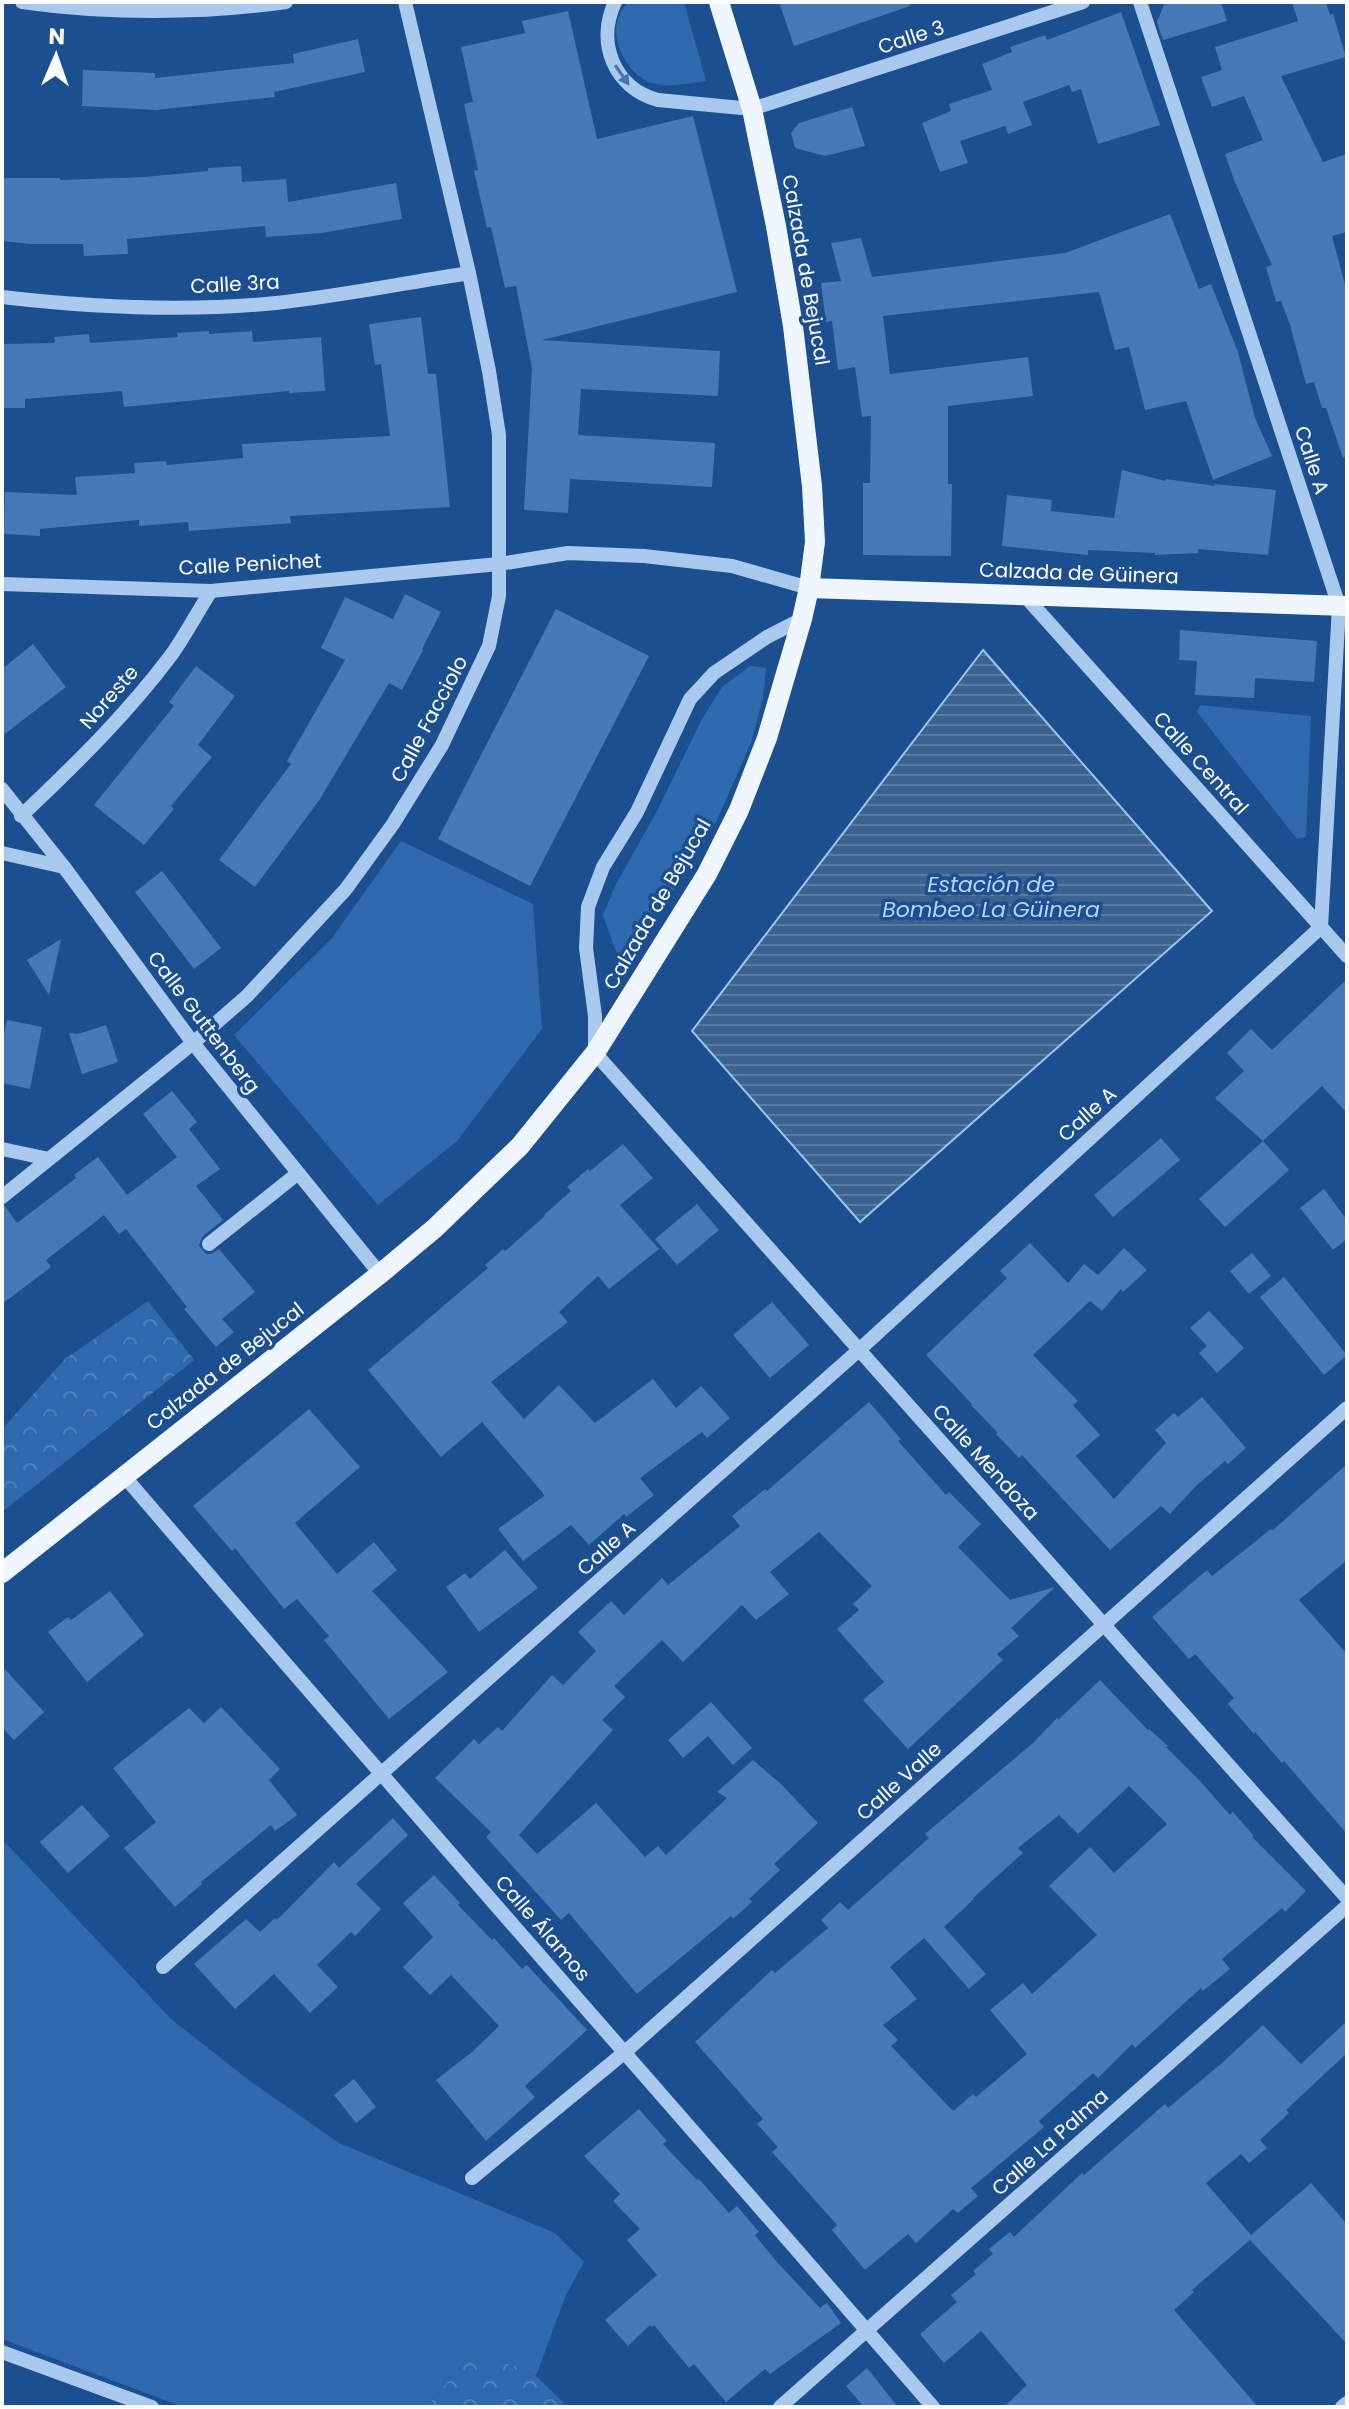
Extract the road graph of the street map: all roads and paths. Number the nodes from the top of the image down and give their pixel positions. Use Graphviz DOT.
graph roads {
  1 [pos="22,2"];
  2 [pos="286,2"];
  3 [pos="405,2"];
  4 [pos="615,2"];
  5 [pos="719,2"];
  6 [pos="1083,2"];
  7 [pos="1140,2"];
  8 [pos="97,6"];
  9 [pos="752,109"];
  10 [pos="469,273"];
  11 [pos="2,297"];
  12 [pos="499,564"];
  13 [pos="2,584"];
  14 [pos="809,588"];
  15 [pos="211,591"];
  16 [pos="1025,596"];
  17 [pos="1343,606"];
  18 [pos="802,619"];
  19 [pos="2,789"];
  20 [pos="21,816"];
  21 [pos="2,853"];
  22 [pos="64,867"];
  23 [pos="1321,927"];
  24 [pos="1347,956"];
  25 [pos="193,1043"];
  26 [pos="595,1053"];
  27 [pos="2,1149"];
  28 [pos="49,1159"];
  29 [pos="297,1174"];
  30 [pos="2,1197"];
  31 [pos="209,1244"];
  32 [pos="380,1274"];
  33 [pos="859,1350"];
  34 [pos="1347,1408"];
  35 [pos="124,1476"];
  36 [pos="2,1573"];
  37 [pos="1105,1625"];
  38 [pos="381,1776"];
  39 [pos="1347,1898"];
  40 [pos="1347,1906"];
  41 [pos="163,1967"];
  42 [pos="625,2052"];
  43 [pos="472,2178"];
  44 [pos="867,2331"];
  45 [pos="2,2352"];
  46 [pos="1347,2403"];
  47 [pos="152,2407"];
  48 [pos="780,2407"];
  49 [pos="933,2407"];
  50 [pos="1342,2407"];
  1 -- 8 [label="street"];
  2 -- 8 [label="street"];
  3 -- 10 [label="street, Calle Facciolo"];
  4 -- 9 [label="street, one-way"];
  5 -- 9 [label="main road, Calzada de Bejucal"];
  6 -- 9 [label="street, Calle 3"];
  7 -- 17 [label="street, Calle A"];
  9 -- 14 [label="main road, Calzada de Bejucal"];
  10 -- 11 [label="street, Calle 3ra"];
  10 -- 12 [label="street, Calle Facciolo"];
  12 -- 14 [label="street, Calle Penichet"];
  12 -- 15 [label="street, Calle Penichet"];
  12 -- 25 [label="street, Calle Facciolo"];
  13 -- 15 [label="street, Calle Penichet"];
  14 -- 16 [label="main road, Calzada de Güinera"];
  14 -- 18 [label="main road, Calzada de Bejucal"];
  15 -- 20 [label="street, Noreste"];
  16 -- 17 [label="main road, Calzada de Güinera"];
  16 -- 23 [label="street, Calle Central"];
  17 -- 23 [label="street, Calle A"];
  18 -- 26 [label="main road, Calzada de Bejucal"];
  18 -- 26 [label="street"];
  19 -- 20 [label="street, Calle Guttenberg"];
  20 -- 22 [label="street, Calle Guttenberg"];
  21 -- 22 [label="street"];
  22 -- 25 [label="street, Calle Guttenberg"];
  23 -- 24 [label="street, Calle Central"];
  23 -- 33 [label="street, Calle A"];
  25 -- 28 [label="street, Calle Facciolo"];
  25 -- 29 [label="street, Calle Guttenberg"];
  26 -- 32 [label="main road, Calzada de Bejucal"];
  26 -- 33 [label="street, Calle Mendoza"];
  27 -- 28 [label="street"];
  28 -- 30 [label="street, Calle Facciolo"];
  29 -- 31 [label="street"];
  29 -- 32 [label="street, Calle Guttenberg"];
  32 -- 35 [label="main road, Calzada de Bejucal"];
  33 -- 37 [label="street, Calle Mendoza"];
  33 -- 38 [label="street, Calle A"];
  34 -- 37 [label="street, Calle Valle"];
  35 -- 36 [label="main road, Calzada de Bejucal"];
  35 -- 38 [label="street, Calle Álamos"];
  37 -- 39 [label="street, Calle Mendoza"];
  37 -- 42 [label="street, Calle Valle"];
  38 -- 41 [label="street, Calle A"];
  38 -- 42 [label="street, Calle Álamos"];
  40 -- 44 [label="street, Calle La Palma"];
  42 -- 43 [label="street, Calle Valle"];
  42 -- 44 [label="street, Calle Álamos"];
  44 -- 48 [label="street, Calle La Palma"];
  44 -- 49 [label="street, Calle Álamos"];
  45 -- 47 [label="street"];
  46 -- 50 [label="street"];
}
